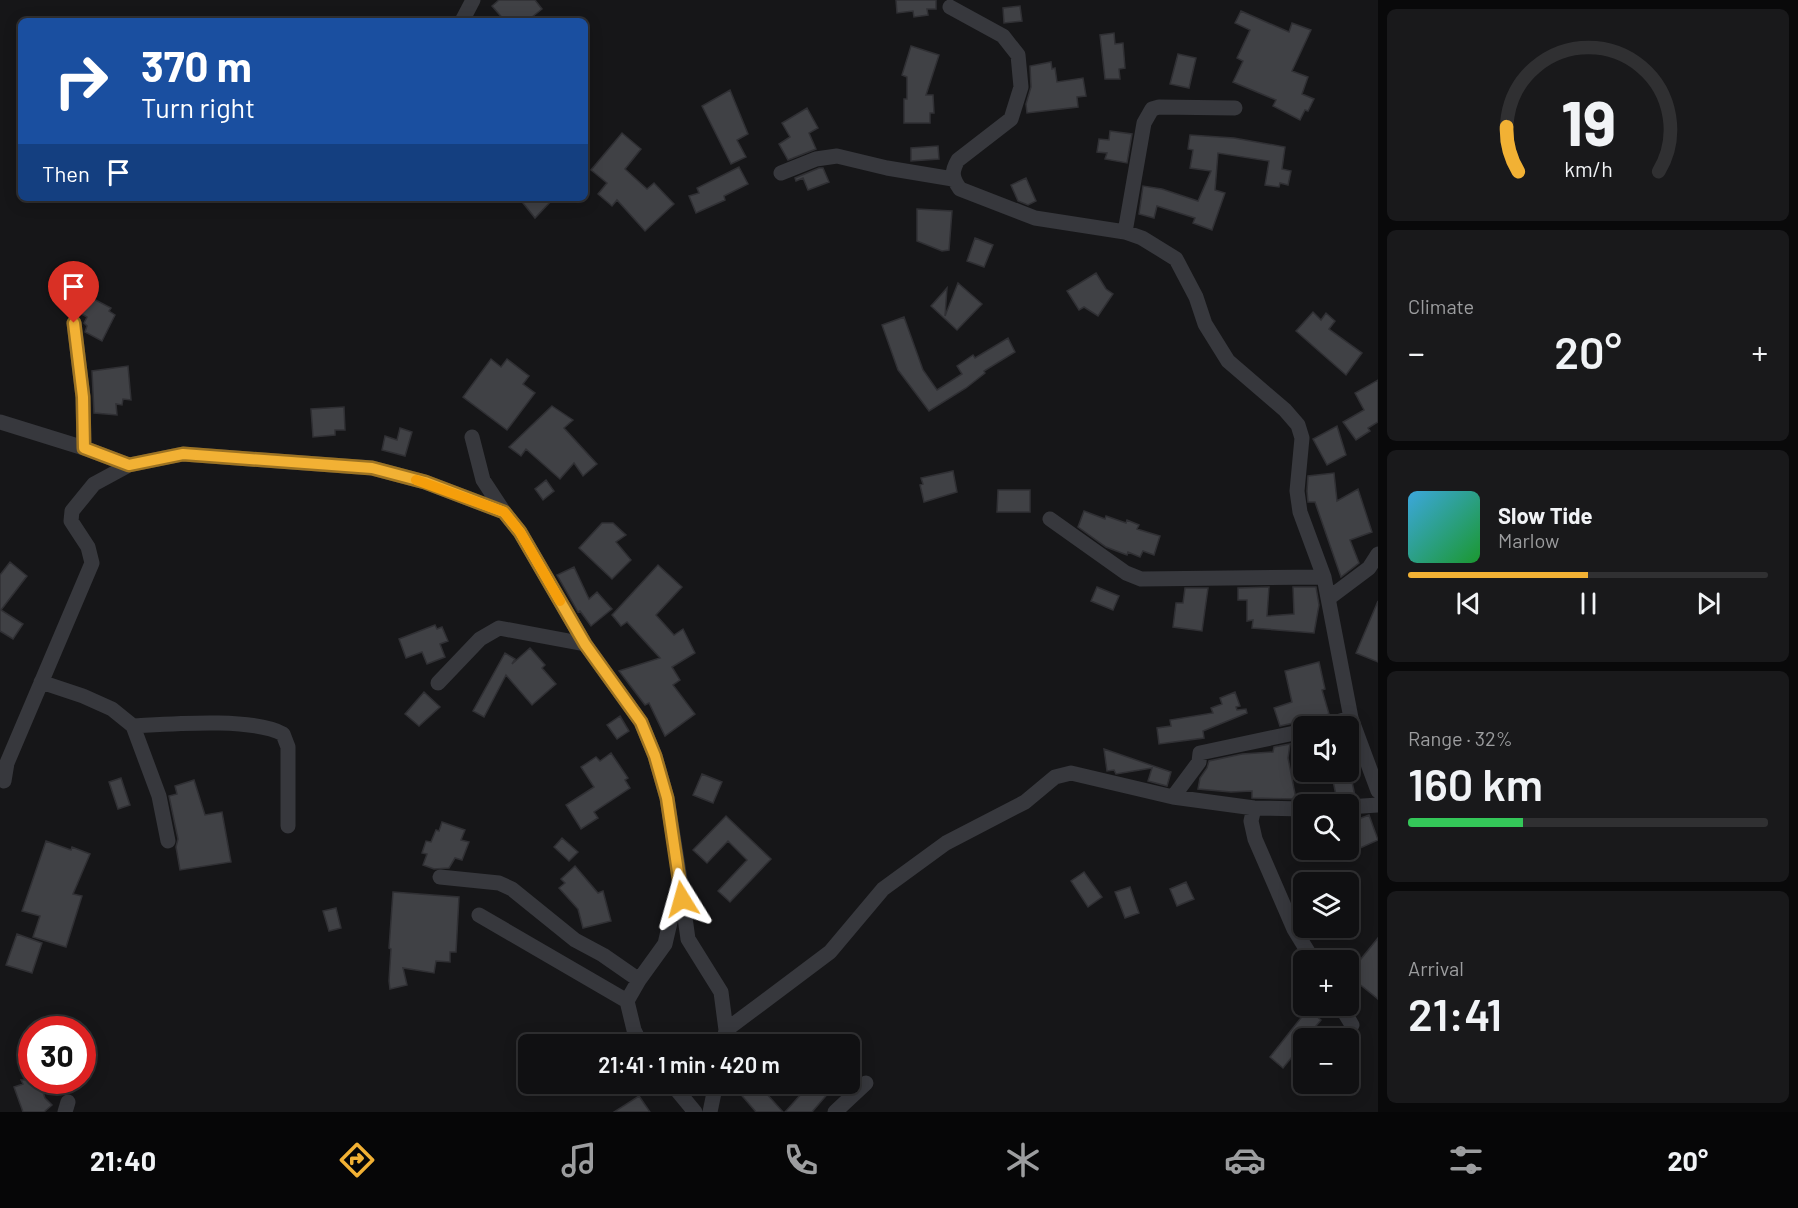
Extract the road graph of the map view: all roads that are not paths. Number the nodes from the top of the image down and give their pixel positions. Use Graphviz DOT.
graph roads {
  1 [pos="473,0"];
  2 [pos="950,7"];
  3 [pos="464,18"];
  4 [pos="1235,108"];
  5 [pos="781,173"];
  6 [pos="953,179"];
  7 [pos="1125,232"];
  8 [pos="74,323"];
  9 [pos="0,422"];
  10 [pos="472,437"];
  11 [pos="84,448"];
  12 [pos="129,465"];
  13 [pos="504,512"];
  14 [pos="1050,519"];
  15 [pos="1378,555"];
  16 [pos="1324,577"];
  17 [pos="1329,598"];
  18 [pos="585,644"];
  19 [pos="41,682"];
  20 [pos="438,683"];
  21 [pos="1351,716"];
  22 [pos="133,726"];
  23 [pos="1293,733"];
  24 [pos="1359,740"];
  25 [pos="4,781"];
  26 [pos="1378,791"];
  27 [pos="1173,797"];
  28 [pos="1378,805"];
  29 [pos="1359,806"];
  30 [pos="1254,808"];
  31 [pos="1293,810"];
  32 [pos="288,826"];
  33 [pos="168,841"];
  34 [pos="440,877"];
  35 [pos="680,879"];
  36 [pos="479,915"];
  37 [pos="1307,950"];
  38 [pos="639,980"];
  39 [pos="627,1001"];
  40 [pos="1347,1016"];
  41 [pos="1352,1025"];
  42 [pos="636,1034"];
  43 [pos="725,1034"];
  44 [pos="729,1034"];
  45 [pos="866,1083"];
  46 [pos="680,1094"];
  47 [pos="714,1094"];
  48 [pos="694,1112"];
  49 [pos="710,1112"];
  50 [pos="835,1112"];
  1 -- 3 [label="street"];
  2 -- 6 [label="street"];
  4 -- 7 [label="street"];
  5 -- 6 [label="street"];
  6 -- 7 [label="street"];
  7 -- 16 [label="street"];
  8 -- 11 [label="street"];
  9 -- 11 [label="street"];
  10 -- 13 [label="street"];
  11 -- 12 [label="street"];
  12 -- 13 [label="street"];
  12 -- 19 [label="street"];
  13 -- 18 [label="street"];
  14 -- 16 [label="street"];
  15 -- 17 [label="street"];
  16 -- 17 [label="street"];
  17 -- 21 [label="street"];
  18 -- 20 [label="street"];
  18 -- 35 [label="street"];
  19 -- 22 [label="street"];
  19 -- 25 [label="street"];
  22 -- 32 [label="street"];
  22 -- 33 [label="street"];
  23 -- 27 [label="street"];
  24 -- 26 [label="street"];
  27 -- 30 [label="street"];
  27 -- 44 [label="street"];
  28 -- 29 [label="street"];
  30 -- 31 [label="street"];
  30 -- 37 [label="street"];
  34 -- 38 [label="street"];
  35 -- 38 [label="street"];
  35 -- 43 [label="street"];
  36 -- 39 [label="street"];
  38 -- 39 [label="street"];
  39 -- 42 [label="street"];
  40 -- 41 [label="street"];
  45 -- 50 [label="street"];
  46 -- 48 [label="street"];
  47 -- 49 [label="street"];
}
